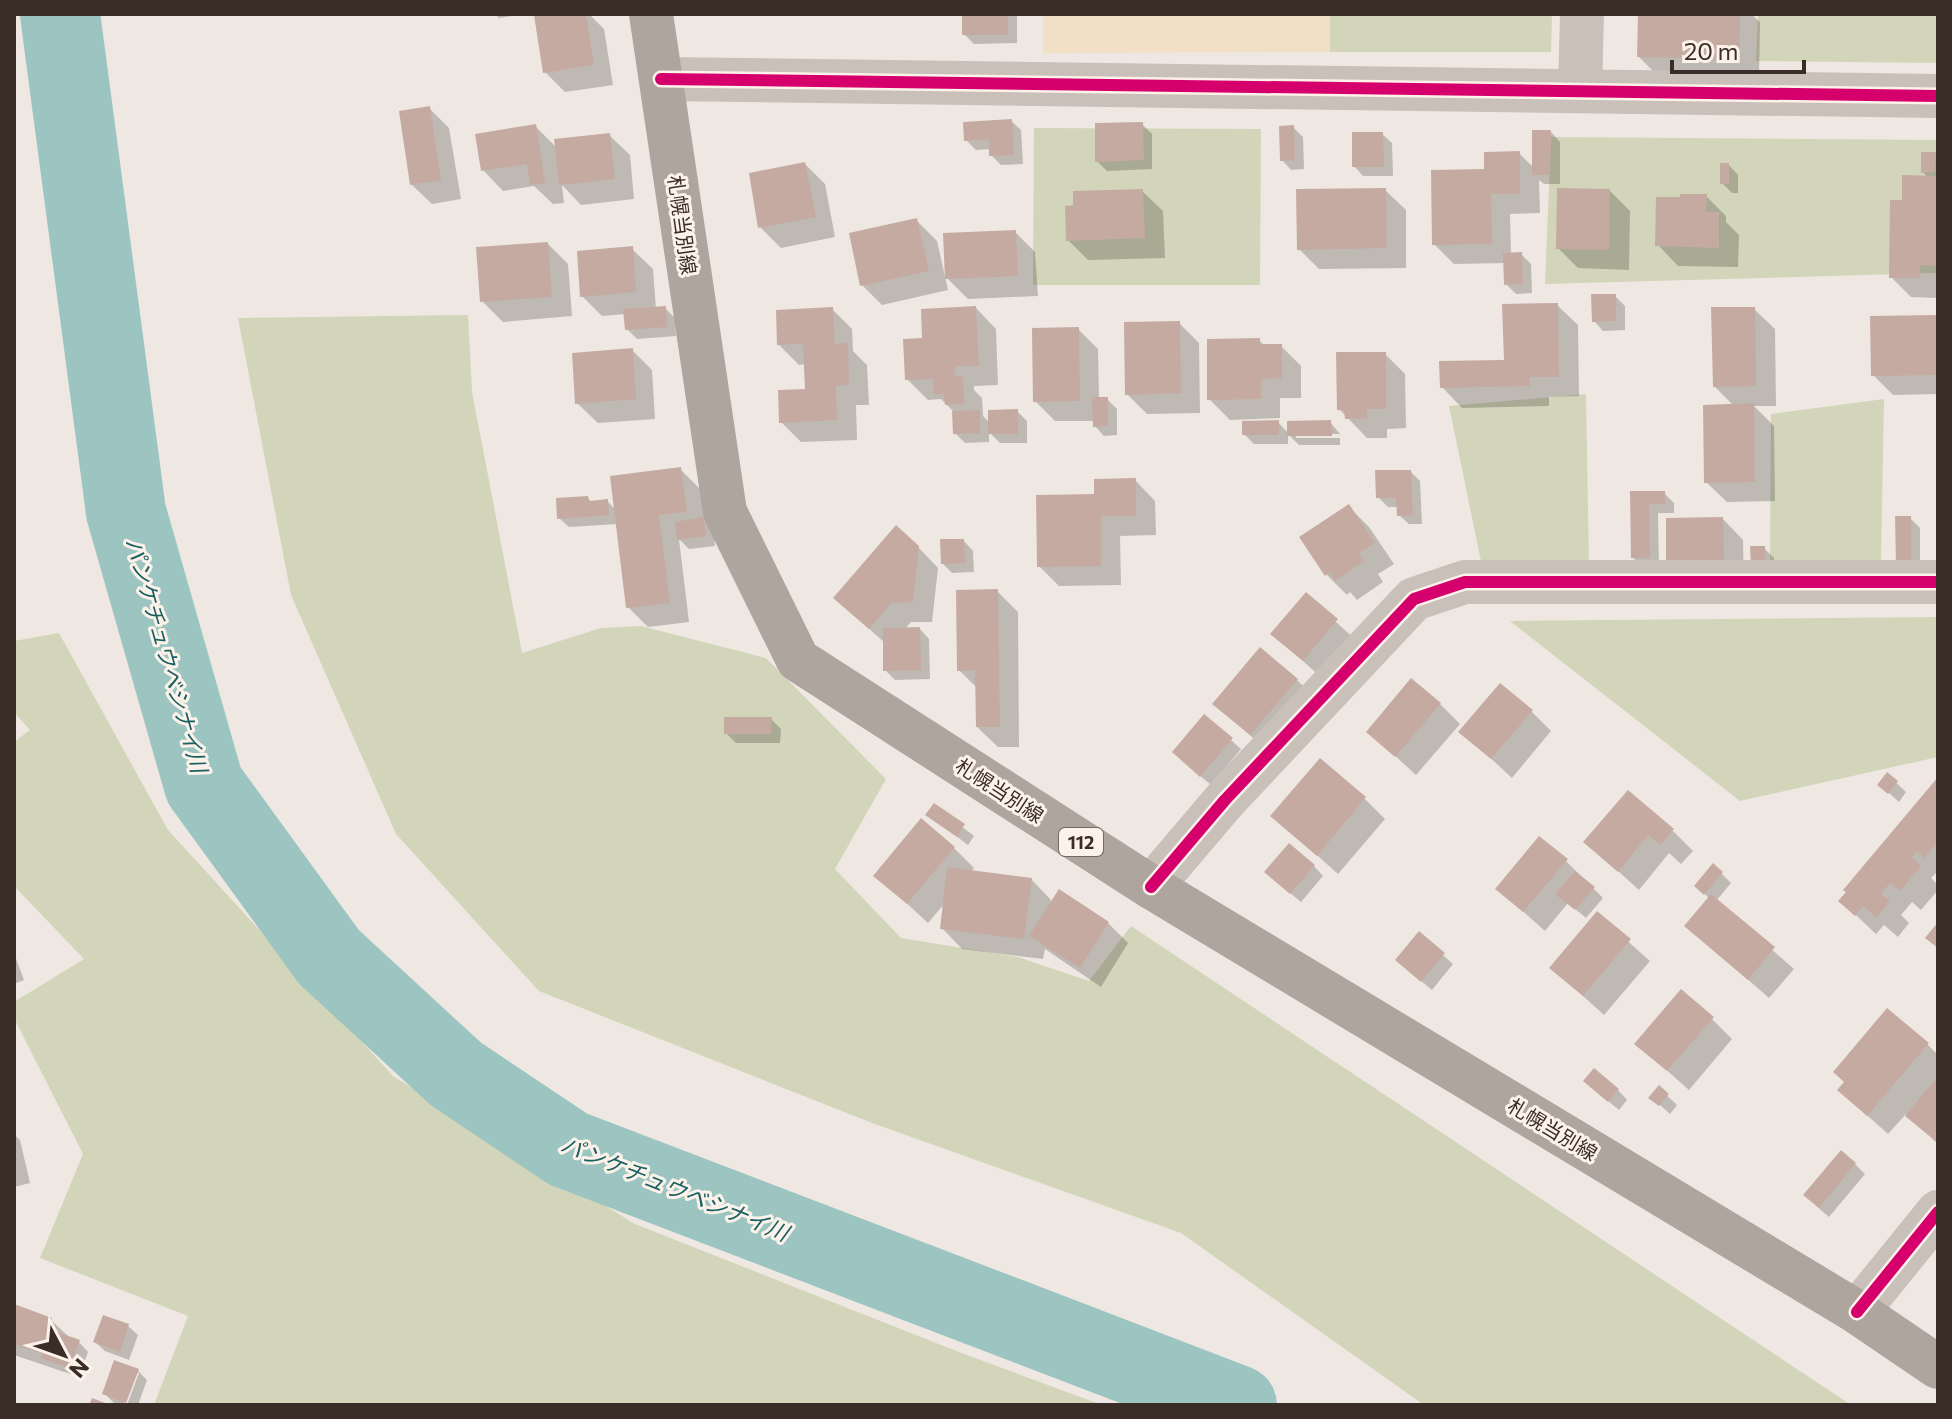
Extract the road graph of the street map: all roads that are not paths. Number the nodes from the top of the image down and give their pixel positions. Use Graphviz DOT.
graph roads {
  1 [pos="651,14"];
  2 [pos="1582,14"];
  3 [pos="661,79"];
  4 [pos="1580,91"];
  5 [pos="1938,96"];
  6 [pos="1938,582"];
  7 [pos="1151,887"];
  8 [pos="1938,1212"];
  9 [pos="1857,1312"];
  10 [pos="1938,1367"];
  1 -- 3 [label="main road, 札幌当別線 / 112"];
  2 -- 4 [label="street"];
  3 -- 4 [label="street"];
  3 -- 7 [label="main road, 札幌当別線 / 112"];
  4 -- 5 [label="street"];
  6 -- 7 [label="street"];
  7 -- 9 [label="main road, 札幌当別線 / 112"];
  8 -- 9 [label="street"];
  9 -- 10 [label="main road, 札幌当別線 / 112"];
}
